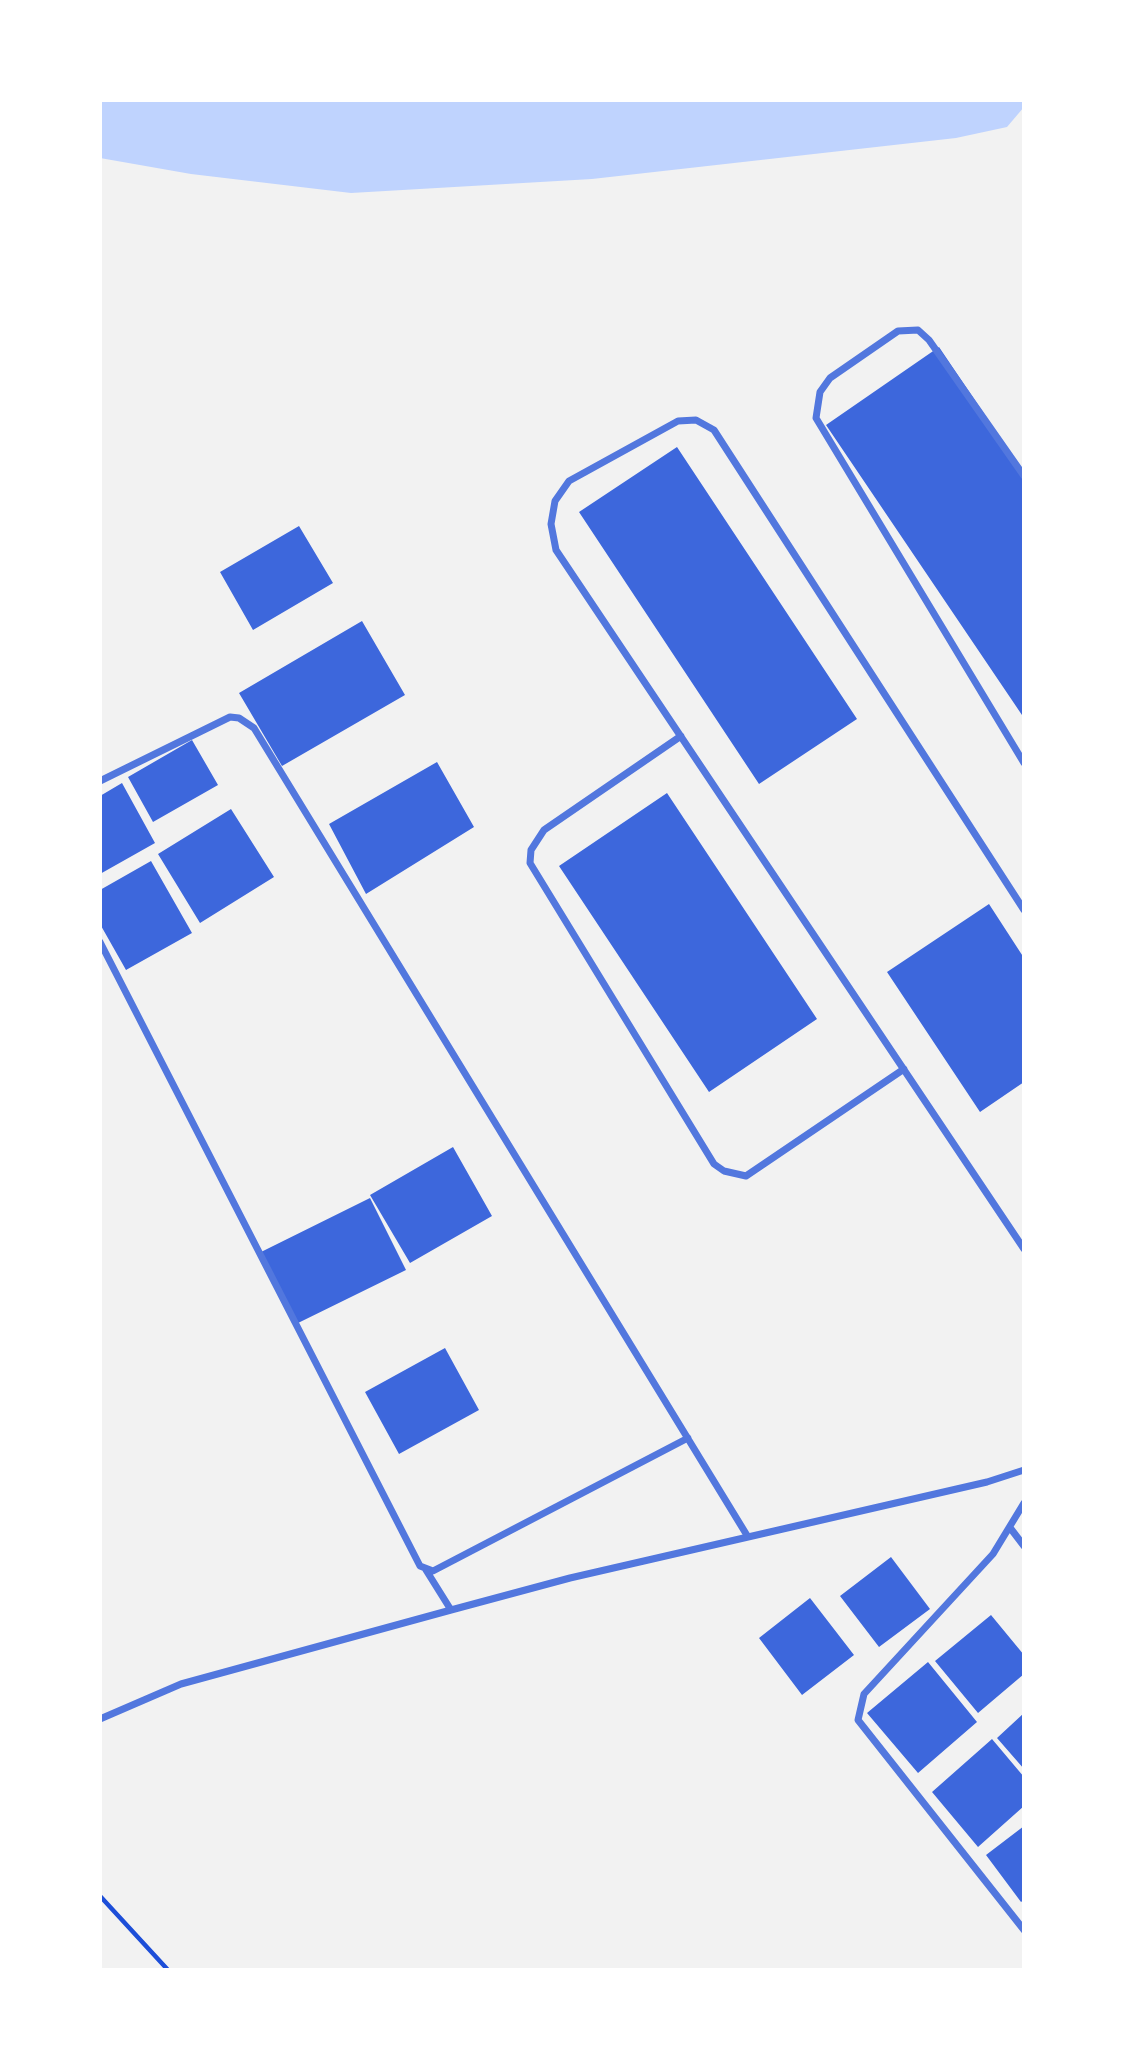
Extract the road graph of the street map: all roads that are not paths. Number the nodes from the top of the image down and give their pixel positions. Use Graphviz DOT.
graph roads {
  1 [pos="1024,476"];
  2 [pos="681,736"];
  3 [pos="1024,763"];
  4 [pos="100,781"];
  5 [pos="1024,910"];
  6 [pos="100,942"];
  7 [pos="904,1069"];
  8 [pos="1024,1249"];
  9 [pos="688,1438"];
  10 [pos="1024,1470"];
  11 [pos="1024,1503"];
  12 [pos="1011,1529"];
  13 [pos="748,1536"];
  14 [pos="1024,1546"];
  15 [pos="426,1570"];
  16 [pos="451,1610"];
  17 [pos="100,1719"];
  18 [pos="1024,1930"];
  1 -- 3 [label="street"];
  2 -- 5 [label="street"];
  2 -- 7 [label="street"];
  2 -- 7 [label="street"];
  4 -- 9 [label="street"];
  6 -- 15 [label="street"];
  7 -- 8 [label="street"];
  9 -- 13 [label="street"];
  9 -- 15 [label="street"];
  10 -- 13 [label="street"];
  11 -- 12 [label="street"];
  12 -- 14 [label="street"];
  12 -- 18 [label="street"];
  13 -- 16 [label="street"];
  15 -- 16 [label="street"];
  16 -- 17 [label="street"];
}
